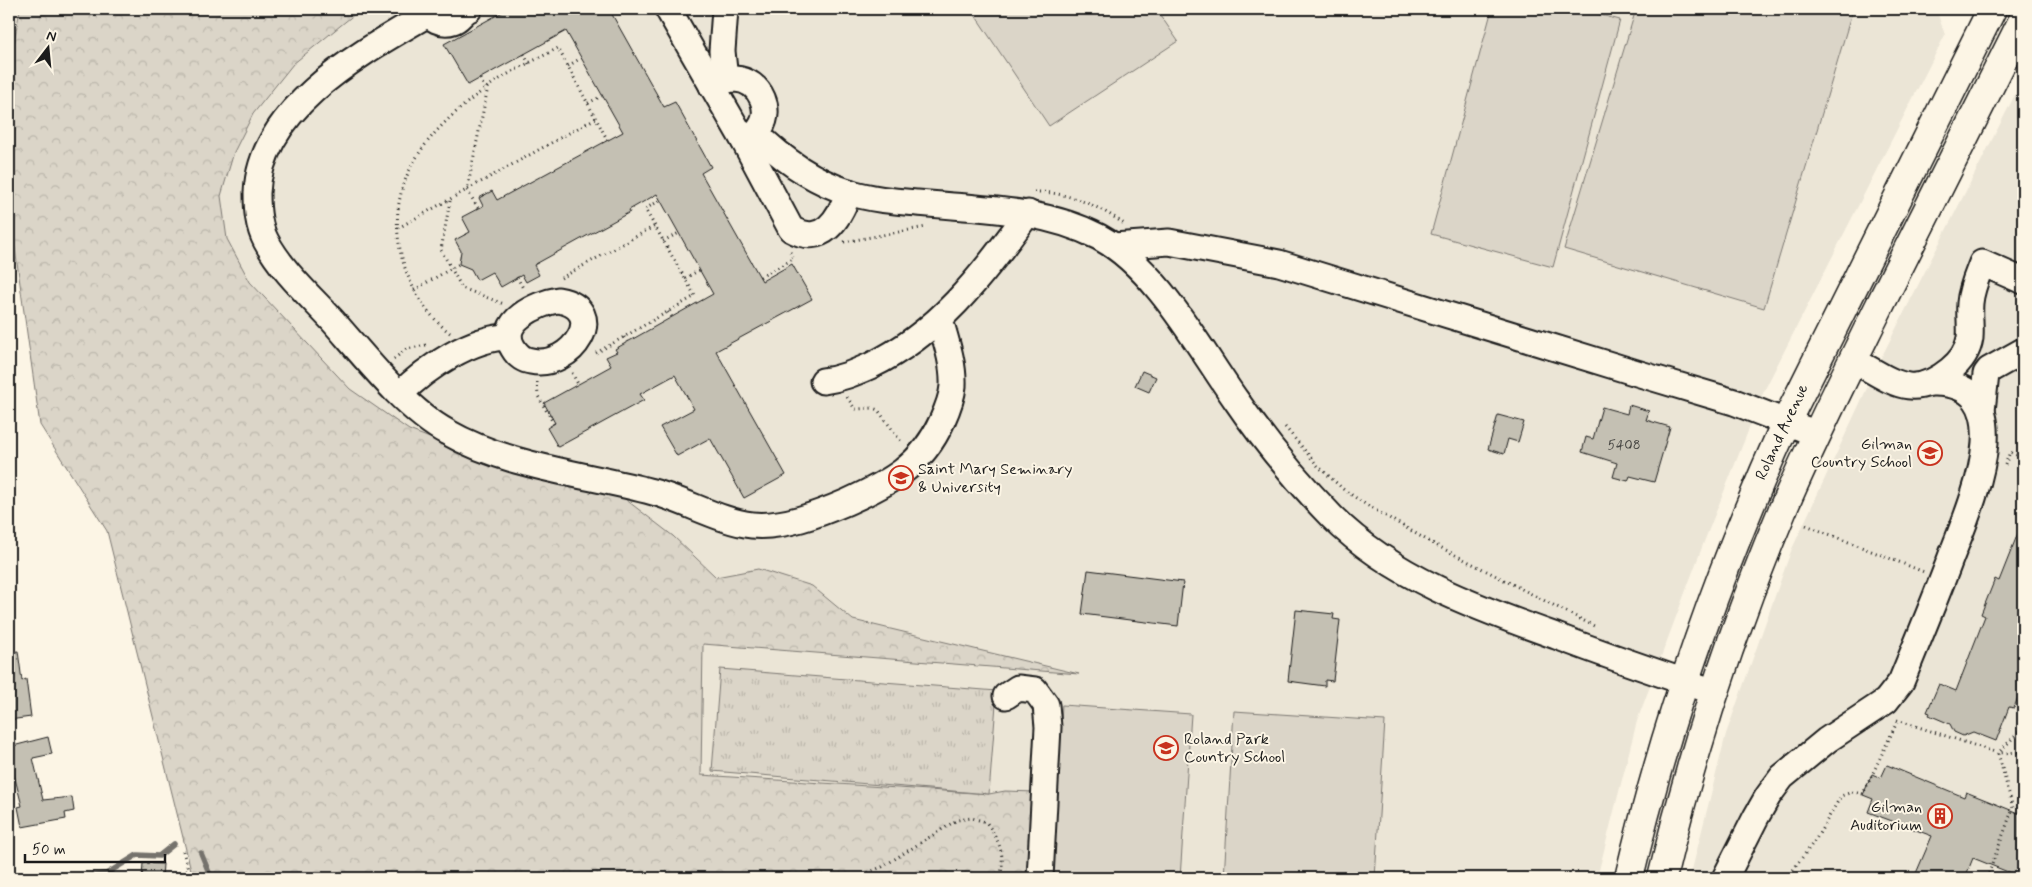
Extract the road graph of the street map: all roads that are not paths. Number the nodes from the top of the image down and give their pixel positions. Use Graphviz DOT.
graph roads {
  1 [pos="668,9"];
  2 [pos="725,9"];
  3 [pos="1992,9"];
  4 [pos="464,10"];
  5 [pos="427,12"];
  6 [pos="2023,21"];
  7 [pos="719,83"];
  8 [pos="750,137"];
  9 [pos="849,192"];
  10 [pos="1028,213"];
  11 [pos="1114,246"];
  12 [pos="2023,281"];
  13 [pos="940,320"];
  14 [pos="509,337"];
  15 [pos="2023,351"];
  16 [pos="1853,360"];
  17 [pos="823,381"];
  18 [pos="1931,383"];
  19 [pos="400,394"];
  20 [pos="1982,411"];
  21 [pos="1787,420"];
  22 [pos="1817,434"];
  23 [pos="1683,682"];
  24 [pos="1715,692"];
  25 [pos="1006,696"];
  26 [pos="1040,878"];
  27 [pos="1629,878"];
  28 [pos="1662,878"];
  29 [pos="1725,878"];
  1 -- 7 [label="lane"];
  2 -- 7 [label="lane"];
  3 -- 6 [label="main road"];
  3 -- 21 [label="main road, Roland Avenue"];
  4 -- 5 [label="lane"];
  5 -- 19 [label="lane"];
  6 -- 16 [label="main road, Roland Avenue"];
  7 -- 8 [label="lane"];
  7 -- 8 [label="lane"];
  8 -- 9 [label="lane"];
  8 -- 9 [label="lane"];
  9 -- 10 [label="lane"];
  10 -- 11 [label="lane"];
  10 -- 13 [label="lane"];
  11 -- 21 [label="lane"];
  11 -- 23 [label="lane"];
  12 -- 18 [label="lane"];
  13 -- 17 [label="lane"];
  13 -- 19 [label="lane"];
  14 -- 19 [label="lane"];
  15 -- 20 [label="lane"];
  16 -- 18 [label="lane"];
  16 -- 22 [label="main road, Roland Avenue"];
  18 -- 20 [label="lane"];
  20 -- 29 [label="lane"];
  21 -- 22 [label="lane"];
  21 -- 23 [label="main road, Roland Avenue"];
  22 -- 24 [label="main road, Roland Avenue"];
  23 -- 24 [label="lane"];
  23 -- 27 [label="main road, Roland Avenue"];
  24 -- 28 [label="main road, Roland Avenue"];
  25 -- 26 [label="lane"];
}
